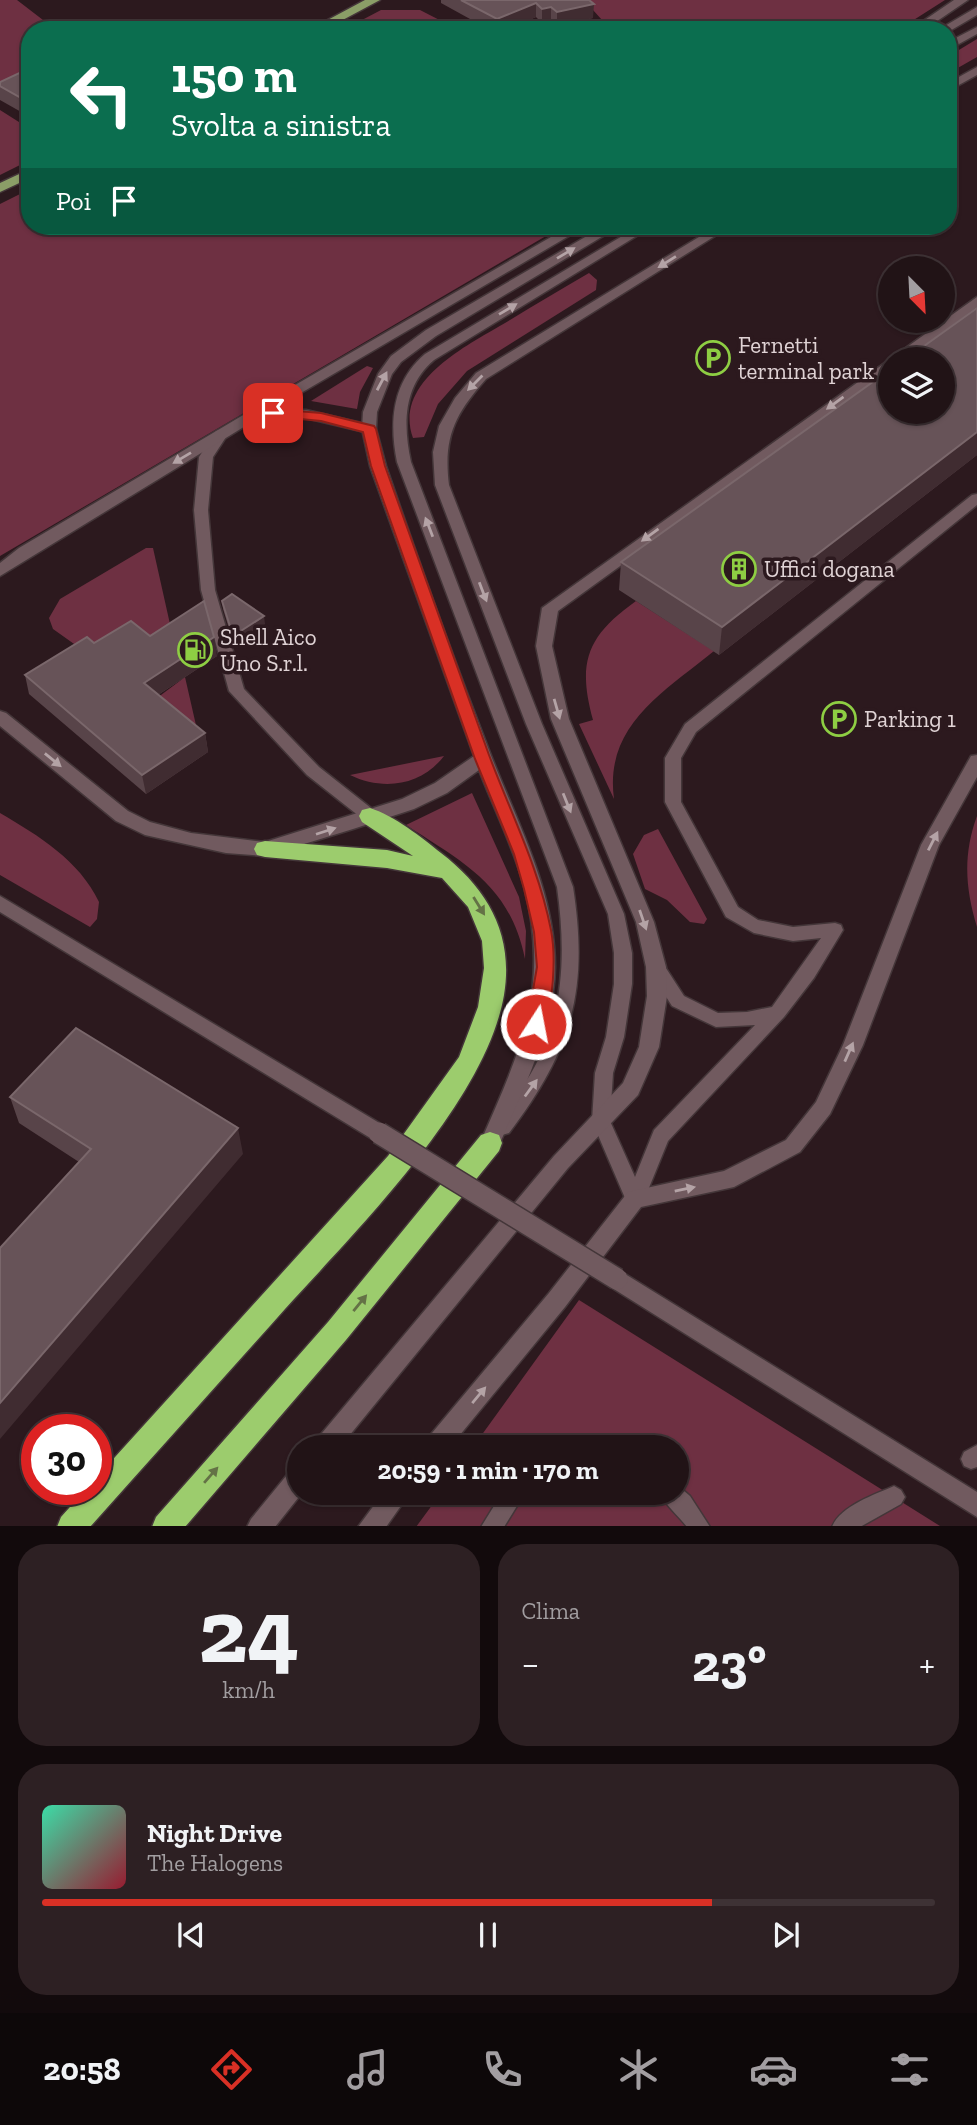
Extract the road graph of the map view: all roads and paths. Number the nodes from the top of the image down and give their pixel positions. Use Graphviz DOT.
graph roads {
  1 [pos="374,0"];
  2 [pos="962,0"];
  3 [pos="977,10"];
  4 [pos="333,21"];
  5 [pos="930,21"];
  6 [pos="957,22"];
  7 [pos="977,30"];
  8 [pos="957,42"];
  9 [pos="977,70"];
  10 [pos="957,82"];
  11 [pos="21,178"];
  12 [pos="0,188"];
  13 [pos="563,235"];
  14 [pos="598,235"];
  15 [pos="632,235"];
  16 [pos="710,235"];
  17 [pos="977,301"];
  18 [pos="913,347"];
  19 [pos="878,372"];
  20 [pos="255,414"];
  21 [pos="369,429"];
  22 [pos="221,434"];
  23 [pos="977,498"];
  24 [pos="0,571"];
  25 [pos="0,717"];
  26 [pos="483,759"];
  27 [pos="977,761"];
  28 [pos="370,816"];
  29 [pos="265,849"];
  30 [pos="449,872"];
  31 [pos="0,903"];
  32 [pos="656,967"];
  33 [pos="778,1013"];
  34 [pos="601,1121"];
  35 [pos="490,1143"];
  36 [pos="635,1199"];
  37 [pos="335,1435"];
  38 [pos="445,1435"];
  39 [pos="287,1493"];
  40 [pos="894,1497"];
  41 [pos="387,1505"];
  42 [pos="506,1505"];
  43 [pos="684,1505"];
  44 [pos="977,1505"];
  45 [pos="72,1526"];
  46 [pos="167,1526"];
  47 [pos="260,1526"];
  48 [pos="370,1526"];
  49 [pos="492,1526"];
  50 [pos="698,1526"];
  51 [pos="843,1526"];
  1 -- 4 [label="main road"];
  2 -- 5 [label="street"];
  3 -- 6 [label="street"];
  7 -- 8 [label="lane"];
  9 -- 10 [label="lane"];
  11 -- 12 [label="main road"];
  13 -- 20 [label="street"];
  21 -- 14 [label="street, one-way"];
  35 -- 15 [label="lane, one-way"];
  16 -- 34 [label="lane, one-way"];
  17 -- 18 [label="street"];
  19 -- 32 [label="street, one-way"];
  20 -- 21 [label="lane"];
  20 -- 22 [label="street"];
  21 -- 26 [label="street"];
  22 -- 24 [label="street, one-way"];
  22 -- 28 [label="lane"];
  23 -- 33 [label="lane"];
  25 -- 29 [label="street, one-way"];
  26 -- 28 [label="street"];
  26 -- 35 [label="street"];
  36 -- 27 [label="street, one-way"];
  29 -- 28 [label="street, one-way"];
  28 -- 30 [label="highway"];
  29 -- 30 [label="highway"];
  30 -- 45 [label="highway, one-way"];
  31 -- 44 [label="street, bridge"];
  32 -- 33 [label="lane"];
  32 -- 34 [label="street"];
  33 -- 36 [label="lane"];
  34 -- 36 [label="lane"];
  34 -- 37 [label="street"];
  46 -- 35 [label="highway, one-way"];
  38 -- 36 [label="street, one-way"];
  39 -- 47 [label="street"];
  40 -- 51 [label="lane"];
  41 -- 48 [label="street"];
  42 -- 49 [label="lane"];
  43 -- 50 [label="lane"];
}
